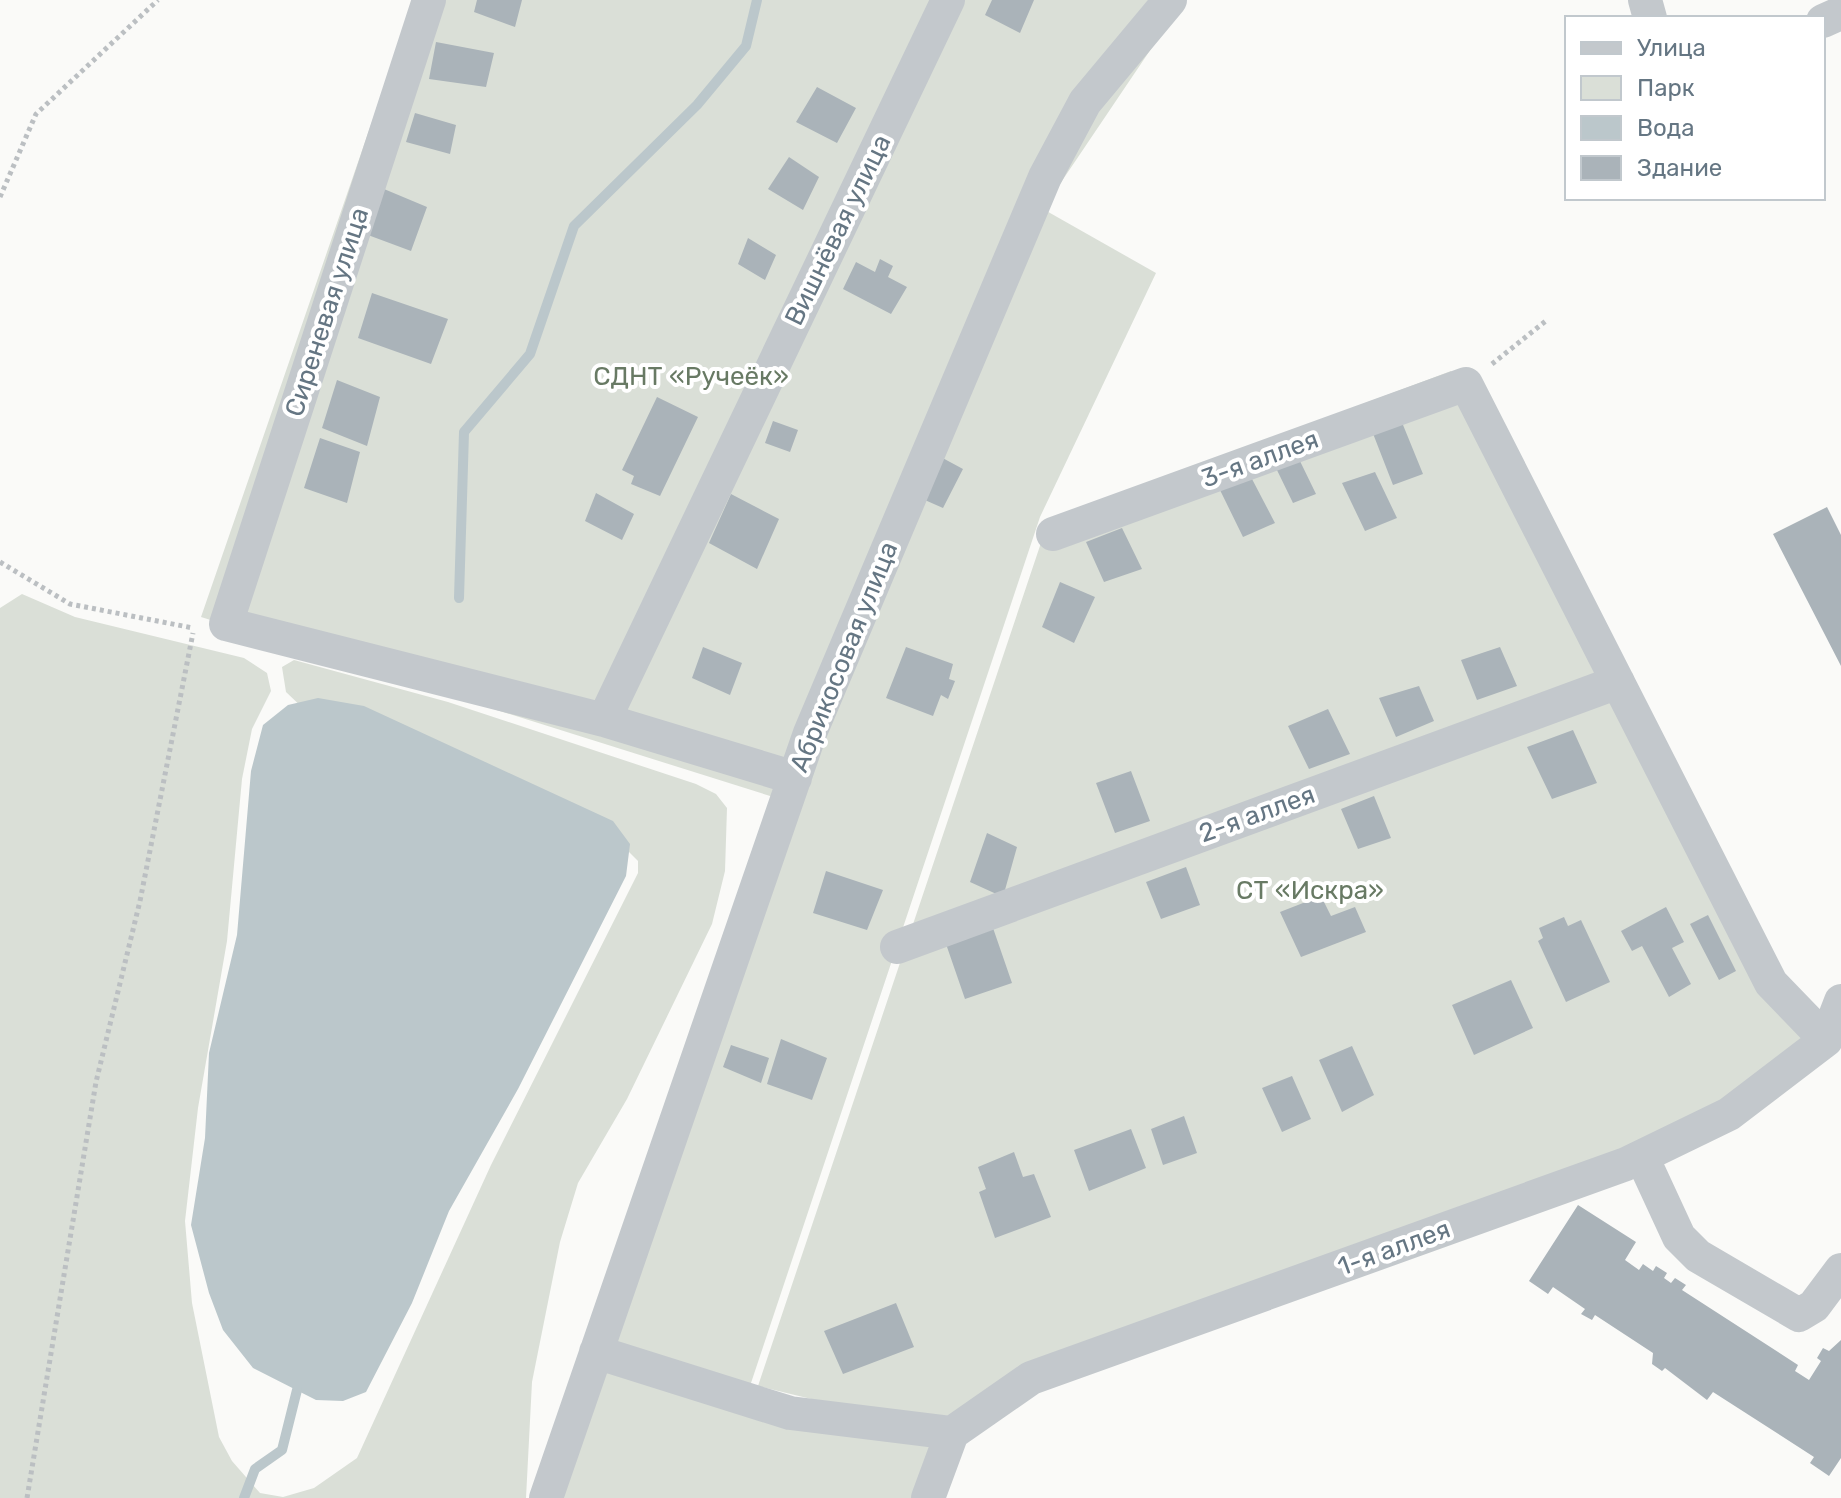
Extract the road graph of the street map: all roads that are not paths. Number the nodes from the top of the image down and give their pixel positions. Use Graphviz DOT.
graph roads {
  1 [pos="429,0"];
  2 [pos="948,0"];
  3 [pos="1170,0"];
  4 [pos="1053,534"];
  5 [pos="1618,682"];
  6 [pos="604,720"];
  7 [pos="795,778"];
  8 [pos="897,947"];
  9 [pos="1841,1001"];
  10 [pos="1826,1040"];
  11 [pos="1642,1157"];
  12 [pos="1841,1270"];
  13 [pos="596,1352"];
  14 [pos="952,1433"];
  15 [pos="546,1498"];
  16 [pos="928,1498"];
  1 -- 6 [label="street, Сиреневая улица"];
  2 -- 6 [label="street, Вишнёвая улица"];
  3 -- 7 [label="street, Абрикосовая улица"];
  4 -- 5 [label="street, 3-я аллея"];
  5 -- 8 [label="street, 2-я аллея"];
  5 -- 10 [label="street"];
  6 -- 7 [label="street"];
  7 -- 13 [label="street, Абрикосовая улица"];
  9 -- 10 [label="street"];
  10 -- 11 [label="street, 1-я аллея"];
  11 -- 12 [label="street"];
  11 -- 14 [label="street, 1-я аллея"];
  13 -- 14 [label="street"];
  13 -- 15 [label="street, Абрикосовая улица"];
  14 -- 16 [label="street"];
}
